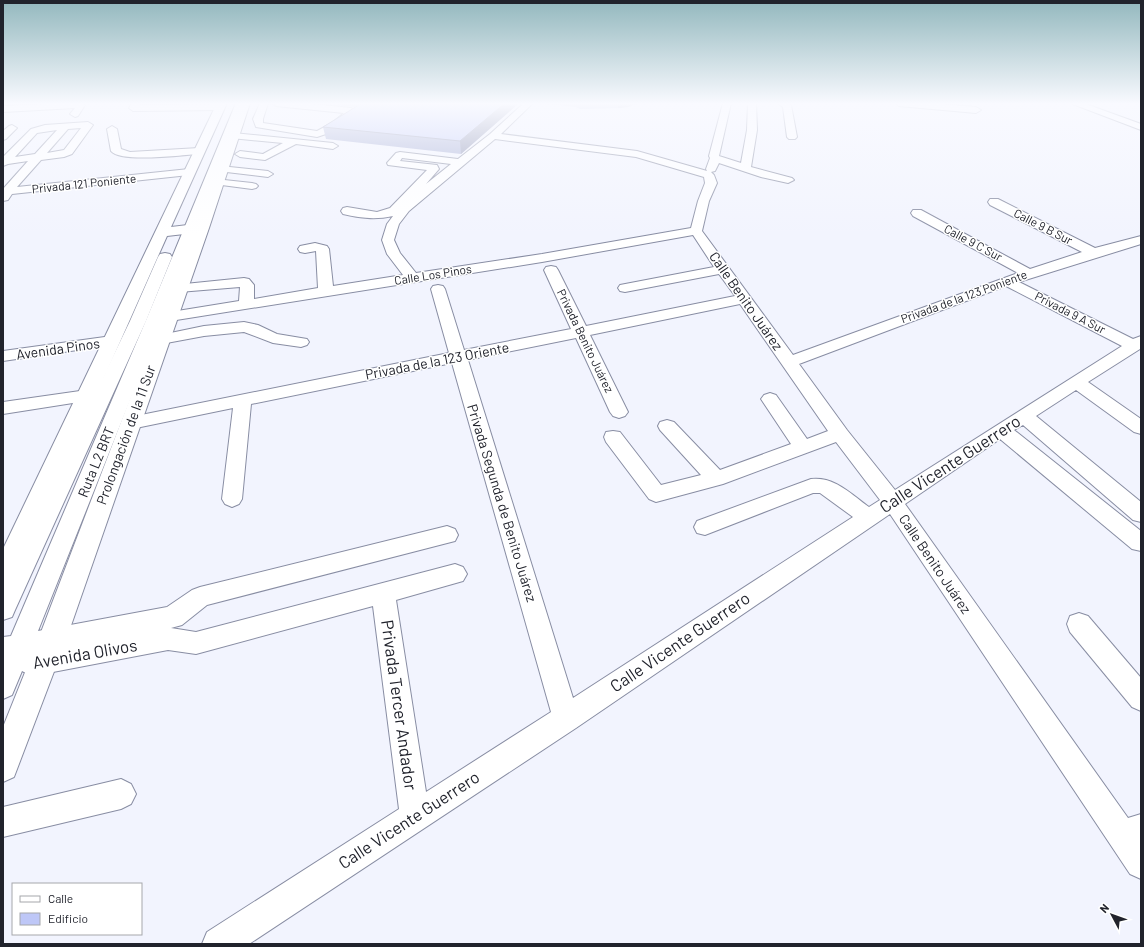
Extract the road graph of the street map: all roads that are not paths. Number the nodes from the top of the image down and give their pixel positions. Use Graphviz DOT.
graph roads {
  1 [pos="18,147"];
  2 [pos="47,147"];
  3 [pos="72,147"];
  4 [pos="115,147"];
  5 [pos="201,147"];
  6 [pos="210,147"];
  7 [pos="224,147"];
  8 [pos="230,147"];
  9 [pos="284,147"];
  10 [pos="479,147"];
  11 [pos="583,147"];
  12 [pos="716,147"];
  13 [pos="749,147"];
  14 [pos="199,151"];
  15 [pos="240,154"];
  16 [pos="37,158"];
  17 [pos="715,158"];
  18 [pos="76,160"];
  19 [pos="4,162"];
  20 [pos="460,162"];
  21 [pos="44,169"];
  22 [pos="222,169"];
  23 [pos="745,169"];
  24 [pos="189,172"];
  25 [pos="268,174"];
  26 [pos="709,175"];
  27 [pos="35,179"];
  28 [pos="788,180"];
  29 [pos="218,182"];
  30 [pos="252,186"];
  31 [pos="6,190"];
  32 [pos="26,190"];
  33 [pos="994,202"];
  34 [pos="348,211"];
  35 [pos="917,213"];
  36 [pos="183,230"];
  37 [pos="696,231"];
  38 [pos="1141,240"];
  39 [pos="305,249"];
  40 [pos="1092,252"];
  41 [pos="723,269"];
  42 [pos="551,270"];
  43 [pos="1030,274"];
  44 [pos="412,278"];
  45 [pos="1006,281"];
  46 [pos="180,288"];
  47 [pos="625,288"];
  48 [pos="438,289"];
  49 [pos="326,292"];
  50 [pos="744,299"];
  51 [pos="246,304"];
  52 [pos="170,316"];
  53 [pos="582,332"];
  54 [pos="161,339"];
  55 [pos="112,341"];
  56 [pos="301,342"];
  57 [pos="1138,343"];
  58 [pos="3,356"];
  59 [pos="458,357"];
  60 [pos="790,362"];
  61 [pos="1076,382"];
  62 [pos="87,396"];
  63 [pos="770,399"];
  64 [pos="243,400"];
  65 [pos="3,408"];
  66 [pos="619,412"];
  67 [pos="1023,416"];
  68 [pos="131,423"];
  69 [pos="667,426"];
  70 [pos="1141,428"];
  71 [pos="1001,430"];
  72 [pos="840,434"];
  73 [pos="612,437"];
  74 [pos="803,447"];
  75 [pos="716,479"];
  76 [pos="232,499"];
  77 [pos="892,501"];
  78 [pos="1141,514"];
  79 [pos="868,517"];
  80 [pos="705,527"];
  81 [pos="447,535"];
  82 [pos="1140,543"];
  83 [pos="455,574"];
  84 [pos="3,576"];
  85 [pos="384,593"];
  86 [pos="3,610"];
  87 [pos="1078,624"];
  88 [pos="170,628"];
  89 [pos="19,660"];
  90 [pos="1141,698"];
  91 [pos="566,718"];
  92 [pos="3,766"];
  93 [pos="120,794"];
  94 [pos="415,816"];
  95 [pos="3,822"];
  96 [pos="1131,832"];
  97 [pos="1141,863"];
  98 [pos="219,944"];
  1 -- 19 [label="street"];
  2 -- 16 [label="street"];
  3 -- 16 [label="street"];
  4 -- 14 [label="street"];
  5 -- 14 [label="main road, Prolongación de la 11 Sur"];
  6 -- 36 [label="street, Ruta L2 BRT"];
  7 -- 36 [label="street, Ruta L2 BRT"];
  8 -- 22 [label="main road, Prolongación de la 11 Sur"];
  9 -- 15 [label="street"];
  10 -- 20 [label="street"];
  11 -- 26 [label="street"];
  12 -- 17 [label="street"];
  13 -- 23 [label="street"];
  14 -- 24 [label="main road, Prolongación de la 11 Sur"];
  16 -- 19 [label="street"];
  16 -- 31 [label="street"];
  17 -- 23 [label="street"];
  17 -- 26 [label="street"];
  18 -- 21 [label="street"];
  20 -- 34 [label="street"];
  20 -- 44 [label="street"];
  22 -- 25 [label="street"];
  22 -- 29 [label="main road, Prolongación de la 11 Sur"];
  23 -- 28 [label="street"];
  24 -- 32 [label="street, Privada 121 Poniente"];
  24 -- 36 [label="main road, Prolongación de la 11 Sur"];
  26 -- 37 [label="street"];
  27 -- 32 [label="street"];
  29 -- 30 [label="street"];
  29 -- 36 [label="main road, Prolongación de la 11 Sur"];
  31 -- 32 [label="street, Privada 121 Poniente"];
  33 -- 40 [label="street, Calle 9 B Sur"];
  35 -- 43 [label="street, Calle 9 C Sur"];
  36 -- 46 [label="main road, Prolongación de la 11 Sur"];
  36 -- 55 [label="main road, Prolongación de la 11 Sur"];
  36 -- 86 [label="street, Ruta L2 BRT"];
  36 -- 89 [label="street, Ruta L2 BRT"];
  37 -- 41 [label="street, Calle Benito Juárez"];
  37 -- 44 [label="street, Calle Los Pinos"];
  38 -- 40 [label="street, Privada de la 123 Poniente"];
  39 -- 49 [label="street"];
  40 -- 43 [label="street, Privada de la 123 Poniente"];
  41 -- 47 [label="street"];
  41 -- 50 [label="street, Calle Benito Juárez"];
  42 -- 53 [label="street, Privada Benito Juárez"];
  43 -- 45 [label="street, Privada de la 123 Poniente"];
  44 -- 49 [label="street, Calle Los Pinos"];
  45 -- 57 [label="street, Privada 9 A Sur"];
  45 -- 60 [label="street, Privada de la 123 Poniente"];
  46 -- 51 [label="street"];
  46 -- 52 [label="main road, Prolongación de la 11 Sur"];
  48 -- 59 [label="street, Privada Segunda de Benito Juárez"];
  49 -- 51 [label="street, Calle Los Pinos"];
  50 -- 53 [label="street, Privada de la 123 Oriente"];
  50 -- 60 [label="street, Calle Benito Juárez"];
  51 -- 52 [label="street, Calle Los Pinos"];
  52 -- 54 [label="main road, Prolongación de la 11 Sur"];
  53 -- 59 [label="street, Privada de la 123 Oriente"];
  53 -- 66 [label="street, Privada Benito Juárez"];
  54 -- 56 [label="street"];
  54 -- 68 [label="main road, Prolongación de la 11 Sur"];
  55 -- 58 [label="street, Avenida Pinos"];
  55 -- 62 [label="main road, Prolongación de la 11 Sur"];
  57 -- 61 [label="street, Calle Vicente Guerrero"];
  59 -- 64 [label="street, Privada de la 123 Oriente"];
  59 -- 91 [label="street, Privada Segunda de Benito Juárez"];
  60 -- 72 [label="street, Calle Benito Juárez"];
  61 -- 67 [label="street, Calle Vicente Guerrero"];
  61 -- 70 [label="street"];
  62 -- 65 [label="street"];
  62 -- 84 [label="main road, Prolongación de la 11 Sur"];
  63 -- 74 [label="street"];
  64 -- 68 [label="street, Privada de la 123 Oriente"];
  64 -- 76 [label="street"];
  67 -- 71 [label="street, Calle Vicente Guerrero"];
  67 -- 78 [label="street"];
  68 -- 89 [label="main road, Prolongación de la 11 Sur"];
  69 -- 75 [label="street"];
  71 -- 77 [label="street, Calle Vicente Guerrero"];
  71 -- 82 [label="street"];
  72 -- 74 [label="street"];
  72 -- 77 [label="street, Calle Benito Juárez"];
  73 -- 75 [label="street"];
  74 -- 75 [label="street"];
  77 -- 79 [label="street, Calle Vicente Guerrero"];
  77 -- 96 [label="street, Calle Benito Juárez"];
  79 -- 80 [label="street"];
  79 -- 91 [label="street, Calle Vicente Guerrero"];
  81 -- 88 [label="street"];
  83 -- 85 [label="street"];
  85 -- 88 [label="street"];
  85 -- 94 [label="street, Privada Tercer Andador"];
  87 -- 90 [label="street"];
  88 -- 89 [label="street, Avenida Olivos"];
  89 -- 92 [label="main road, Prolongación de la 11 Sur"];
  91 -- 94 [label="street, Calle Vicente Guerrero"];
  93 -- 95 [label="street"];
  94 -- 98 [label="street, Calle Vicente Guerrero"];
  96 -- 97 [label="street, Calle Benito Juárez"];
}
